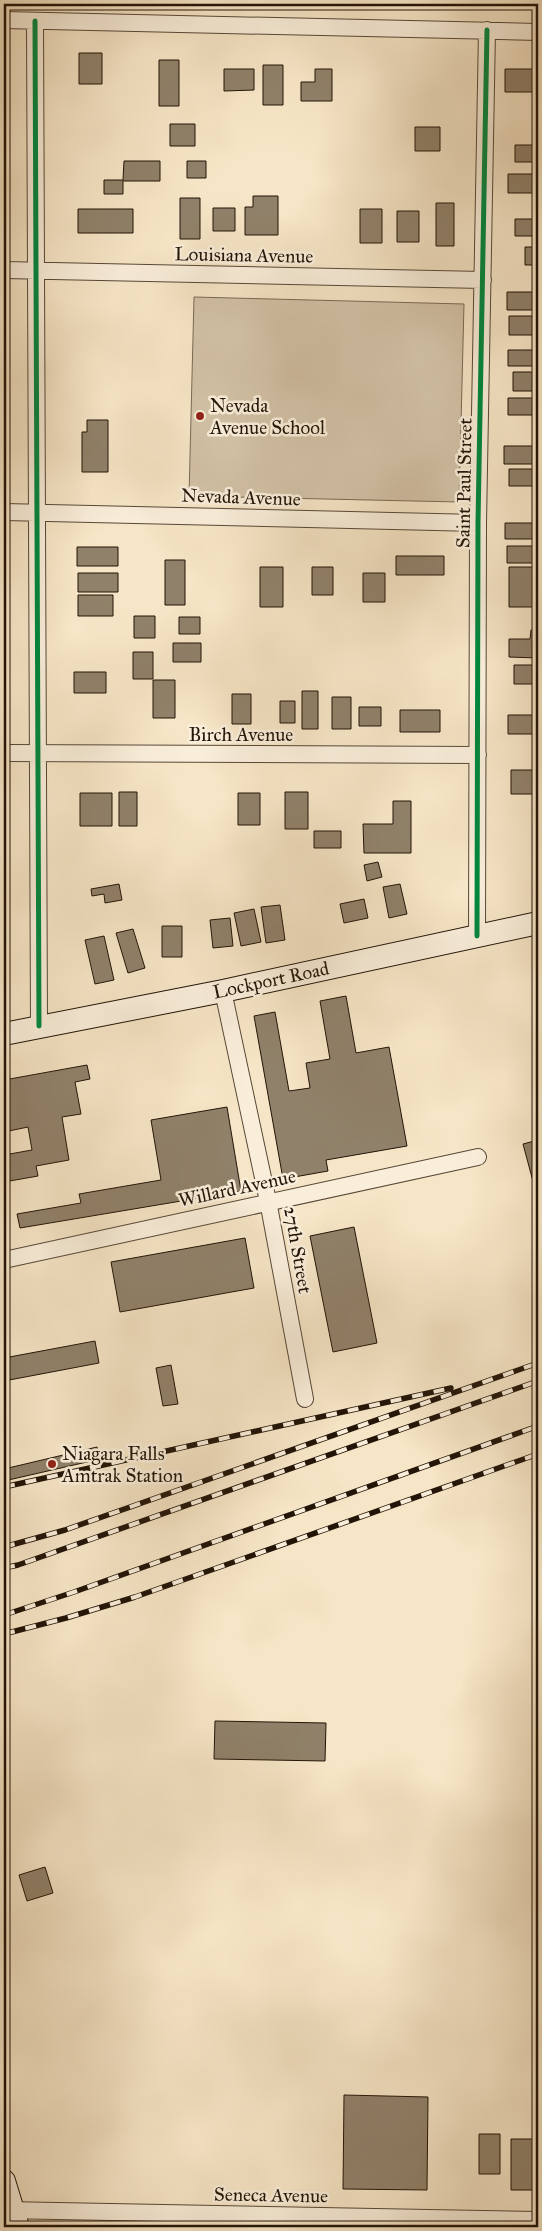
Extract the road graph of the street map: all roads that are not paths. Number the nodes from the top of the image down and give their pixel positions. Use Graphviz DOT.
graph roads {
  1 [pos="4,20"];
  2 [pos="35,21"];
  3 [pos="487,30"];
  4 [pos="538,32"];
  5 [pos="4,270"];
  6 [pos="38,271"];
  7 [pos="483,280"];
  8 [pos="4,512"];
  9 [pos="36,512"];
  10 [pos="478,523"];
  11 [pos="4,753"];
  12 [pos="38,753"];
  13 [pos="478,755"];
  14 [pos="538,924"];
  15 [pos="477,936"];
  16 [pos="223,991"];
  17 [pos="39,1026"];
  18 [pos="4,1034"];
  19 [pos="478,1157"];
  20 [pos="268,1201"];
  21 [pos="4,1260"];
  22 [pos="305,1399"];
  23 [pos="4,2180"];
  24 [pos="11,2216"];
  25 [pos="538,2220"];
  1 -- 2 [label="street"];
  2 -- 3 [label="street"];
  2 -- 6 [label="street"];
  3 -- 4 [label="street"];
  3 -- 7 [label="street, Saint Paul Street"];
  5 -- 6 [label="street, Louisiana Avenue"];
  6 -- 7 [label="street, Louisiana Avenue"];
  6 -- 9 [label="street"];
  7 -- 10 [label="street, Saint Paul Street"];
  8 -- 9 [label="street, Nevada Avenue"];
  9 -- 10 [label="street, Nevada Avenue"];
  9 -- 12 [label="street"];
  10 -- 13 [label="street, Saint Paul Street"];
  11 -- 12 [label="street, Birch Avenue"];
  12 -- 13 [label="street, Birch Avenue"];
  12 -- 17 [label="street"];
  13 -- 15 [label="street, Saint Paul Street"];
  14 -- 15 [label="street, Lockport Road"];
  15 -- 16 [label="street, Lockport Road"];
  16 -- 17 [label="street, Lockport Road"];
  16 -- 20 [label="street, 27th Street"];
  17 -- 18 [label="street, Lockport Road"];
  19 -- 20 [label="street, Willard Avenue"];
  20 -- 21 [label="street, Willard Avenue"];
  20 -- 22 [label="street, 27th Street"];
  23 -- 24 [label="street"];
  24 -- 25 [label="street, Seneca Avenue"];
}
